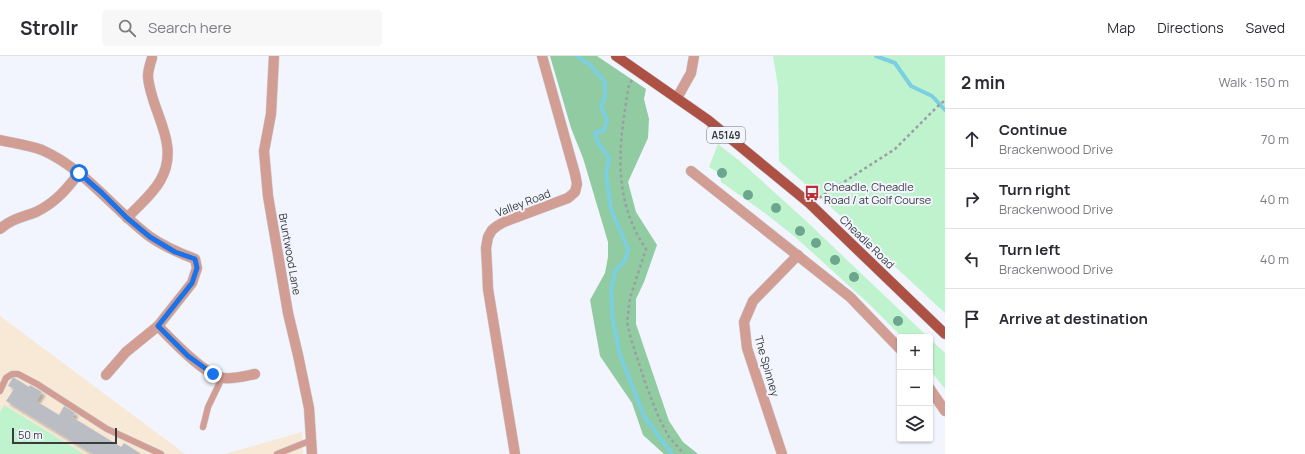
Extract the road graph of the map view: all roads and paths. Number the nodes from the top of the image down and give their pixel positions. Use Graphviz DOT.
graph roads {
  1 [pos="274,56"];
  2 [pos="542,56"];
  3 [pos="616,56"];
  4 [pos="694,56"];
  5 [pos="152,58"];
  6 [pos="638,72"];
  7 [pos="677,98"];
  8 [pos="945,100"];
  9 [pos="0,140"];
  10 [pos="691,172"];
  11 [pos="79,173"];
  12 [pos="809,203"];
  13 [pos="127,218"];
  14 [pos="0,229"];
  15 [pos="798,255"];
  16 [pos="158,326"];
  17 [pos="945,334"];
  18 [pos="897,346"];
  19 [pos="255,374"];
  20 [pos="106,375"];
  21 [pos="222,378"];
  22 [pos="0,391"];
  23 [pos="933,393"];
  24 [pos="945,411"];
  25 [pos="203,427"];
  26 [pos="312,440"];
  27 [pos="161,454"];
  28 [pos="277,454"];
  29 [pos="312,454"];
  30 [pos="515,454"];
  31 [pos="684,454"];
  32 [pos="782,454"];
  1 -- 26 [label="street, Bruntwood Lane"];
  2 -- 30 [label="street, Valley Road"];
  3 -- 6 [label="main road, Cheadle Road / A5149"];
  4 -- 7 [label="street"];
  5 -- 13 [label="street"];
  6 -- 7 [label="main road, Cheadle Road / A5149"];
  6 -- 31 [label="path"];
  7 -- 12 [label="main road, Cheadle Road / A5149"];
  8 -- 12 [label="path"];
  9 -- 11 [label="street"];
  10 -- 15 [label="street"];
  11 -- 13 [label="street"];
  11 -- 14 [label="street"];
  12 -- 17 [label="main road, Cheadle Road / A5149"];
  13 -- 16 [label="street"];
  15 -- 18 [label="street"];
  15 -- 32 [label="street, The Spinney"];
  16 -- 20 [label="street"];
  16 -- 21 [label="street"];
  19 -- 21 [label="street"];
  21 -- 25 [label="lane"];
  22 -- 27 [label="lane"];
  23 -- 24 [label="street"];
  26 -- 28 [label="lane"];
  26 -- 29 [label="street, Bruntwood Lane"];
}
